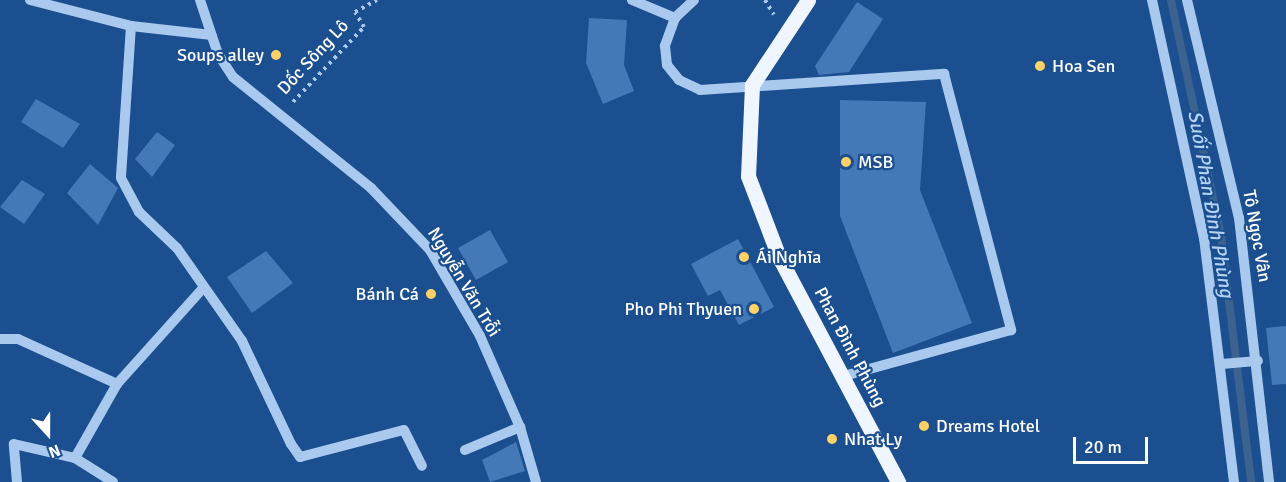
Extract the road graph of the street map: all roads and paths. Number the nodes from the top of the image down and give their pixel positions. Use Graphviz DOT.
graph roads {
  1 [pos="30,0"];
  2 [pos="200,0"];
  3 [pos="377,0"];
  4 [pos="632,0"];
  5 [pos="694,0"];
  6 [pos="808,0"];
  7 [pos="1152,0"];
  8 [pos="1187,0"];
  9 [pos="675,18"];
  10 [pos="131,26"];
  11 [pos="211,35"];
  12 [pos="752,85"];
  13 [pos="282,114"];
  14 [pos="204,288"];
  15 [pos="0,339"];
  16 [pos="1254,361"];
  17 [pos="1225,363"];
  18 [pos="844,376"];
  19 [pos="117,384"];
  20 [pos="520,427"];
  21 [pos="465,450"];
  22 [pos="75,458"];
  23 [pos="422,466"];
  24 [pos="17,482"];
  25 [pos="113,482"];
  26 [pos="536,482"];
  27 [pos="898,482"];
  28 [pos="1234,482"];
  29 [pos="1269,482"];
  1 -- 10 [label="street"];
  2 -- 11 [label="street, Nguyễn Văn Trỗi"];
  3 -- 13 [label="path, Dốc Sông Lô"];
  4 -- 9 [label="street"];
  5 -- 9 [label="street"];
  6 -- 12 [label="main road"];
  7 -- 17 [label="street"];
  8 -- 16 [label="street, Tô Ngọc Vân"];
  9 -- 12 [label="street"];
  10 -- 11 [label="street"];
  10 -- 14 [label="street"];
  11 -- 13 [label="street, Nguyễn Văn Trỗi"];
  12 -- 18 [label="main road, Phan Đình Phùng"];
  12 -- 18 [label="street"];
  13 -- 20 [label="street, Nguyễn Văn Trỗi"];
  14 -- 19 [label="street"];
  14 -- 23 [label="street"];
  15 -- 19 [label="street"];
  16 -- 17 [label="street"];
  16 -- 29 [label="street, Tô Ngọc Vân"];
  17 -- 28 [label="street"];
  18 -- 27 [label="main road, Phan Đình Phùng"];
  19 -- 22 [label="street"];
  20 -- 21 [label="street"];
  20 -- 26 [label="street, Nguyễn Văn Trỗi"];
  22 -- 24 [label="street"];
  22 -- 25 [label="street"];
}
